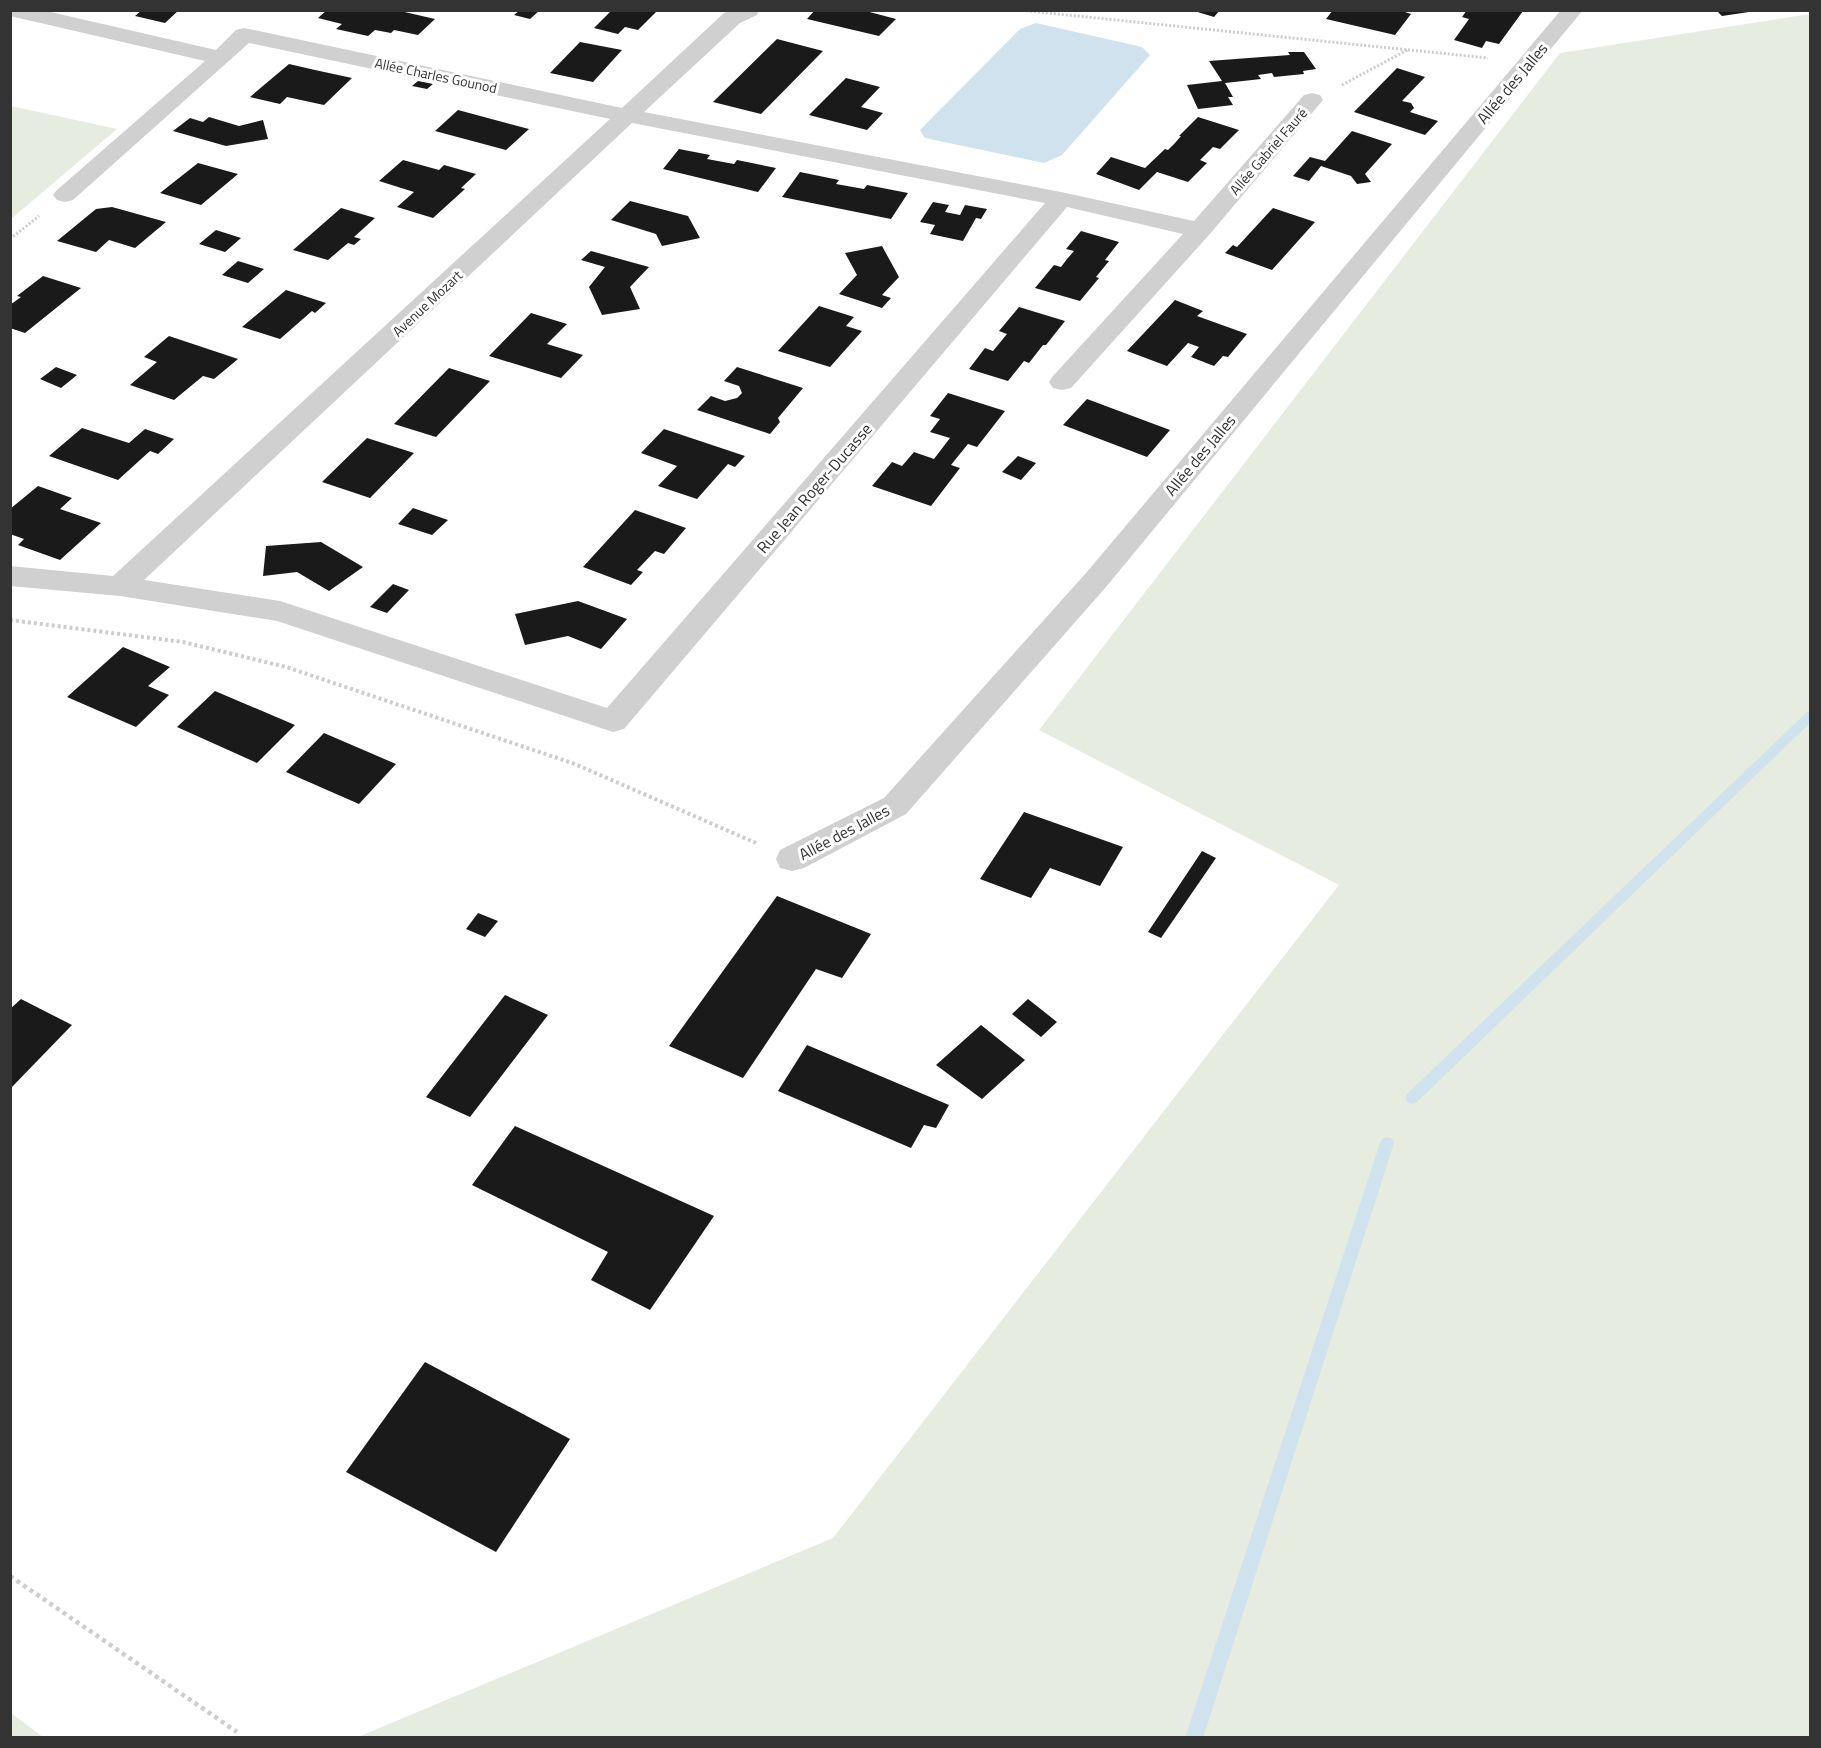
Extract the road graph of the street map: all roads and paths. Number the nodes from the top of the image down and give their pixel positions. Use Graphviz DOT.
graph roads {
  1 [pos="12,10"];
  2 [pos="1018,10"];
  3 [pos="1573,10"];
  4 [pos="738,13"];
  5 [pos="1410,49"];
  6 [pos="221,58"];
  7 [pos="1529,63"];
  8 [pos="1312,100"];
  9 [pos="629,116"];
  10 [pos="65,195"];
  11 [pos="1061,199"];
  12 [pos="1200,230"];
  13 [pos="1062,382"];
  14 [pos="10,576"];
  15 [pos="120,586"];
  16 [pos="10,620"];
  17 [pos="792,859"];
  18 [pos="10,1576"];
  19 [pos="237,1732"];
  1 -- 6 [label="street"];
  2 -- 5 [label="path"];
  3 -- 7 [label="street, Allée des Jalles"];
  4 -- 9 [label="street, Avenue Mozart"];
  5 -- 7 [label="path"];
  5 -- 8 [label="path, Allée Gabriel Fauré"];
  6 -- 9 [label="street, Allée Charles Gounod"];
  6 -- 10 [label="street"];
  7 -- 17 [label="street, Allée des Jalles"];
  8 -- 12 [label="street, Allée Gabriel Fauré"];
  9 -- 11 [label="street"];
  9 -- 15 [label="street, Avenue Mozart"];
  11 -- 12 [label="street"];
  11 -- 15 [label="street, Rue Jean Roger-Ducasse"];
  12 -- 13 [label="street, Allée Gabriel Fauré"];
  14 -- 15 [label="street"];
  16 -- 17 [label="path"];
  18 -- 19 [label="path"];
}
